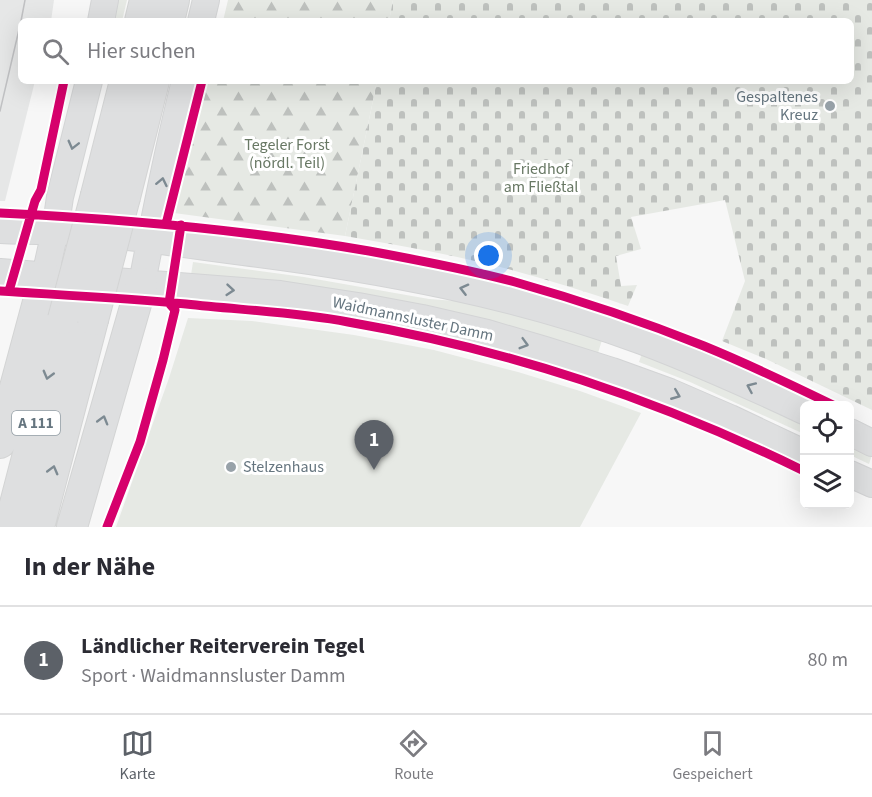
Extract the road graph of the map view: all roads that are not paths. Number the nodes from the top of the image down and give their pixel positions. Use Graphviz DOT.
graph roads {
  1 [pos="105,0"];
  2 [pos="146,0"];
  3 [pos="174,0"];
  4 [pos="206,0"];
  5 [pos="102,18"];
  6 [pos="141,18"];
  7 [pos="170,18"];
  8 [pos="202,18"];
  9 [pos="88,84"];
  10 [pos="124,84"];
  11 [pos="153,84"];
  12 [pos="184,84"];
  13 [pos="0,230"];
  14 [pos="56,231"];
  15 [pos="150,240"];
  16 [pos="0,272"];
  17 [pos="45,276"];
  18 [pos="142,283"];
  19 [pos="800,409"];
  20 [pos="854,434"];
  21 [pos="872,442"];
  22 [pos="0,444"];
  23 [pos="800,451"];
  24 [pos="854,476"];
  25 [pos="872,484"];
  26 [pos="9,527"];
  27 [pos="39,527"];
  28 [pos="72,527"];
  1 -- 5 [label="main road"];
  2 -- 6 [label="highway"];
  3 -- 7 [label="highway"];
  4 -- 8 [label="main road"];
  9 -- 14 [label="main road, one-way"];
  10 -- 26 [label="highway, A 111, one-way, bridge"];
  27 -- 11 [label="highway, A 111, one-way, bridge"];
  15 -- 12 [label="main road, one-way"];
  13 -- 14 [label="main road"];
  14 -- 15 [label="main road"];
  14 -- 17 [label="main road"];
  15 -- 18 [label="main road"];
  19 -- 15 [label="main road, one-way"];
  16 -- 17 [label="main road, Waidmannsluster Damm"];
  17 -- 18 [label="main road, Waidmannsluster Damm"];
  17 -- 22 [label="highway"];
  18 -- 23 [label="main road, Waidmannsluster Damm, one-way"];
  28 -- 18 [label="highway, one-way"];
  20 -- 21 [label="main road"];
  24 -- 25 [label="main road"];
}
